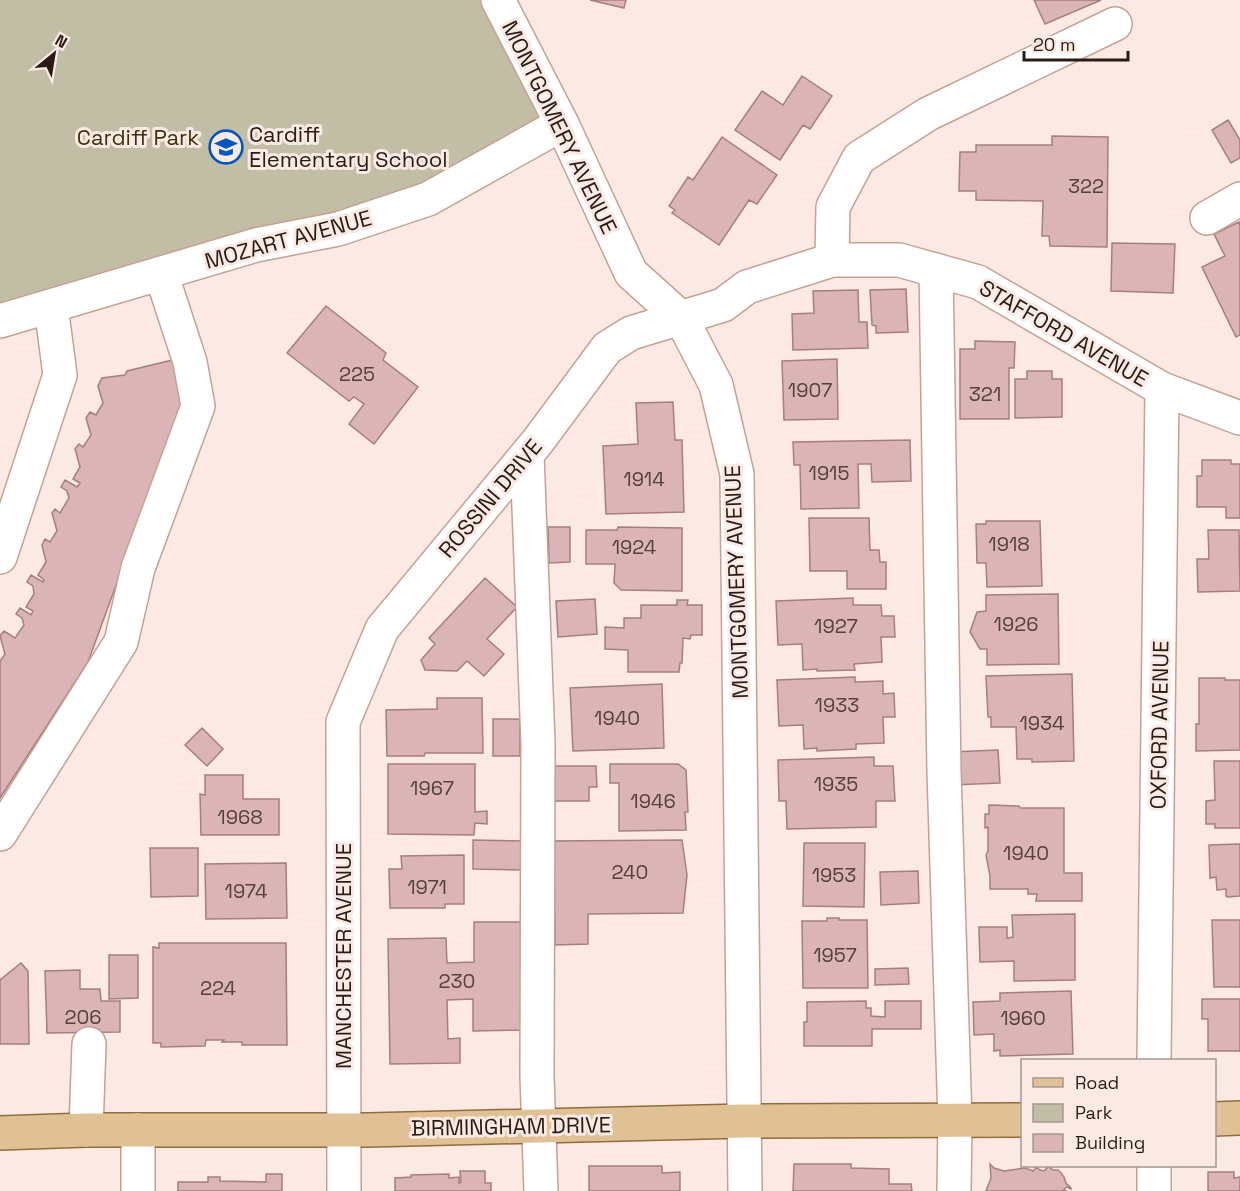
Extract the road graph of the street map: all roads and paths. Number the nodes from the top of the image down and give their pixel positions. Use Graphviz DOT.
graph roads {
  1 [pos="498,0"];
  2 [pos="1115,24"];
  3 [pos="562,124"];
  4 [pos="1240,199"];
  5 [pos="1207,218"];
  6 [pos="832,260"];
  7 [pos="936,270"];
  8 [pos="161,273"];
  9 [pos="51,306"];
  10 [pos="681,318"];
  11 [pos="0,321"];
  12 [pos="1162,389"];
  13 [pos="1239,417"];
  14 [pos="527,455"];
  15 [pos="0,557"];
  16 [pos="343,722"];
  17 [pos="0,834"];
  18 [pos="89,1044"];
  19 [pos="1155,1059"];
  20 [pos="1240,1118"];
  21 [pos="1216,1119"];
  22 [pos="955,1120"];
  23 [pos="1021,1120"];
  24 [pos="744,1121"];
  25 [pos="539,1126"];
  26 [pos="86,1130"];
  27 [pos="138,1130"];
  28 [pos="343,1130"];
  29 [pos="0,1133"];
  30 [pos="1154,1167"];
  31 [pos="138,1191"];
  32 [pos="344,1191"];
  33 [pos="541,1191"];
  34 [pos="745,1191"];
  35 [pos="954,1191"];
  36 [pos="1154,1191"];
  1 -- 3 [label="street, MONTGOMERY AVENUE"];
  2 -- 6 [label="street"];
  3 -- 8 [label="street, MOZART AVENUE"];
  3 -- 10 [label="street, MONTGOMERY AVENUE"];
  4 -- 5 [label="street"];
  6 -- 7 [label="street, STAFFORD AVENUE"];
  6 -- 10 [label="street, STAFFORD AVENUE"];
  7 -- 12 [label="street, STAFFORD AVENUE"];
  7 -- 22 [label="street"];
  8 -- 9 [label="street, MOZART AVENUE"];
  8 -- 17 [label="street"];
  9 -- 11 [label="street, MOZART AVENUE"];
  9 -- 15 [label="street"];
  10 -- 14 [label="street, ROSSINI DRIVE"];
  10 -- 24 [label="street, MONTGOMERY AVENUE"];
  12 -- 13 [label="street, STAFFORD AVENUE"];
  12 -- 19 [label="street, OXFORD AVENUE"];
  14 -- 16 [label="street, ROSSINI DRIVE"];
  14 -- 25 [label="street"];
  16 -- 28 [label="street, MANCHESTER AVENUE"];
  18 -- 26 [label="street"];
  20 -- 21 [label="main road"];
  22 -- 23 [label="main road, BIRMINGHAM DRIVE"];
  22 -- 24 [label="main road, BIRMINGHAM DRIVE"];
  22 -- 35 [label="street"];
  24 -- 25 [label="main road, BIRMINGHAM DRIVE"];
  24 -- 34 [label="street, MONTGOMERY AVENUE"];
  25 -- 28 [label="main road, BIRMINGHAM DRIVE"];
  25 -- 33 [label="street"];
  26 -- 27 [label="main road, BIRMINGHAM DRIVE"];
  26 -- 29 [label="main road, BIRMINGHAM DRIVE"];
  27 -- 28 [label="main road, BIRMINGHAM DRIVE"];
  27 -- 31 [label="street"];
  28 -- 32 [label="street, MANCHESTER AVENUE"];
  30 -- 36 [label="street"];
}
